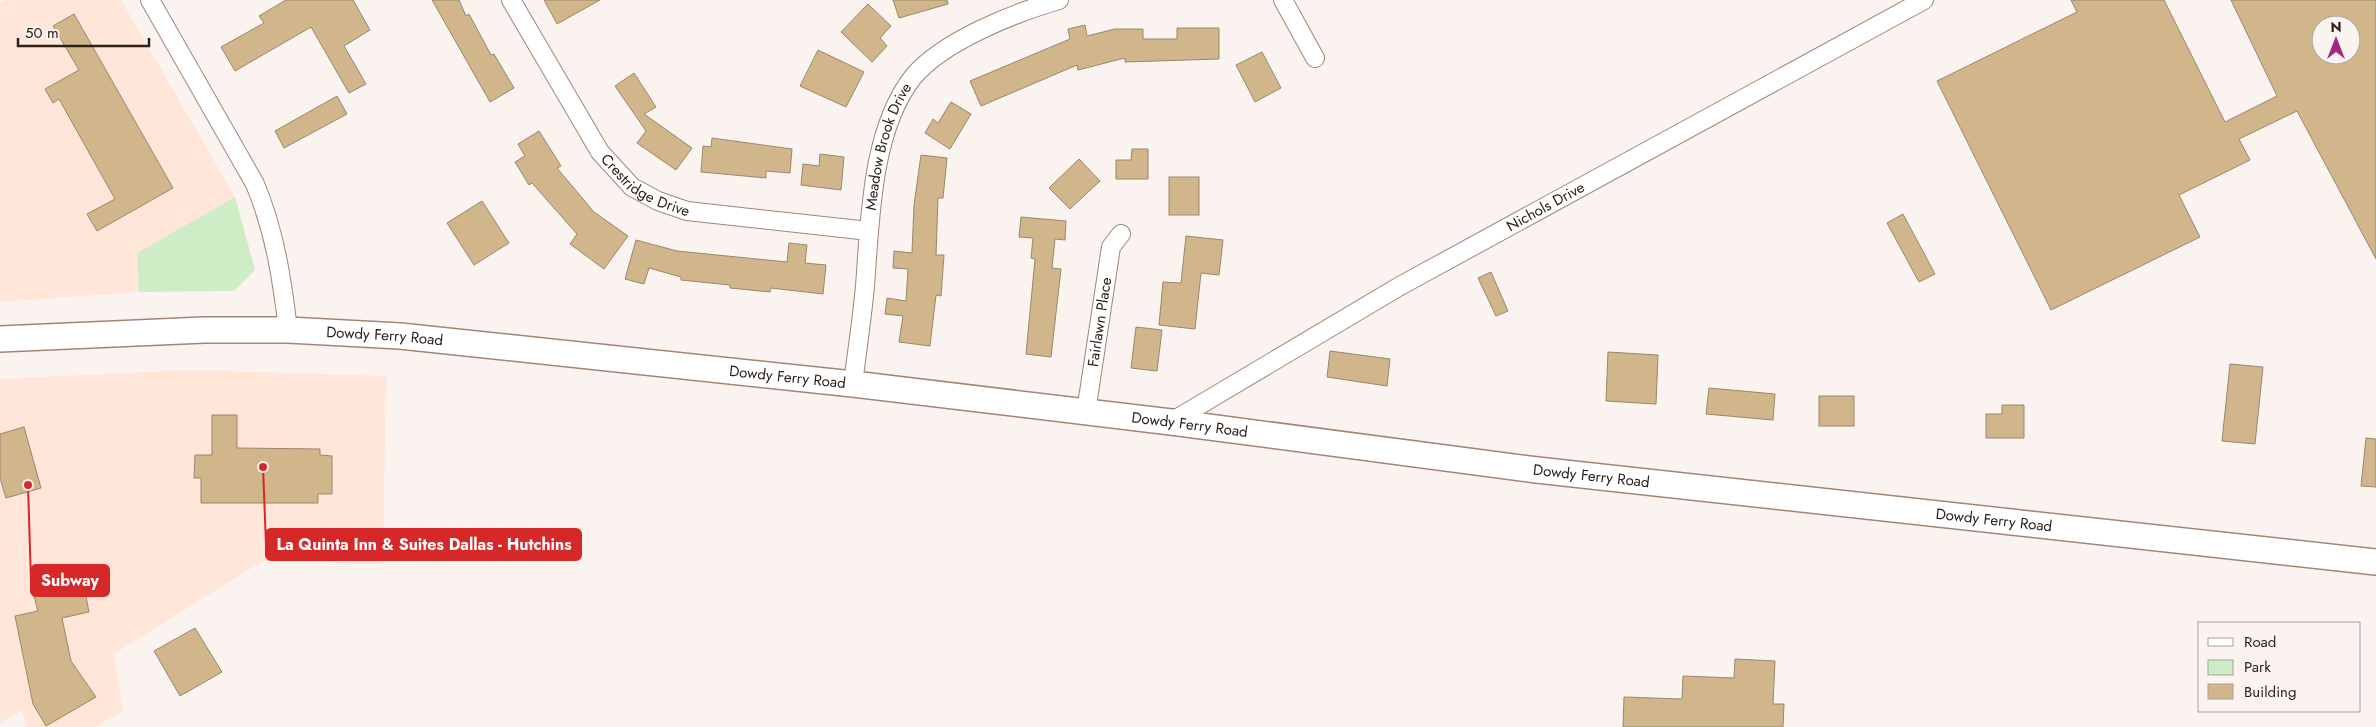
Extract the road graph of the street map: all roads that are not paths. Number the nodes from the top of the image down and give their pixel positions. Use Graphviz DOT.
graph roads {
  1 [pos="150,0"];
  2 [pos="511,0"];
  3 [pos="1059,0"];
  4 [pos="1283,0"];
  5 [pos="1924,0"];
  6 [pos="1315,58"];
  7 [pos="870,231"];
  8 [pos="1121,234"];
  9 [pos="288,330"];
  10 [pos="0,339"];
  11 [pos="853,384"];
  12 [pos="1086,412"];
  13 [pos="1171,422"];
  14 [pos="2376,562"];
  1 -- 9 [label="street"];
  2 -- 7 [label="street, Crestridge Drive"];
  3 -- 7 [label="street, Meadow Brook Drive"];
  4 -- 6 [label="street"];
  5 -- 13 [label="street, Nichols Drive"];
  7 -- 11 [label="street, Meadow Brook Drive"];
  8 -- 12 [label="street, Fairlawn Place"];
  9 -- 10 [label="street, Dowdy Ferry Road"];
  9 -- 11 [label="street, Dowdy Ferry Road"];
  11 -- 12 [label="street, Dowdy Ferry Road"];
  12 -- 13 [label="street, Dowdy Ferry Road"];
  13 -- 14 [label="street, Dowdy Ferry Road"];
}
